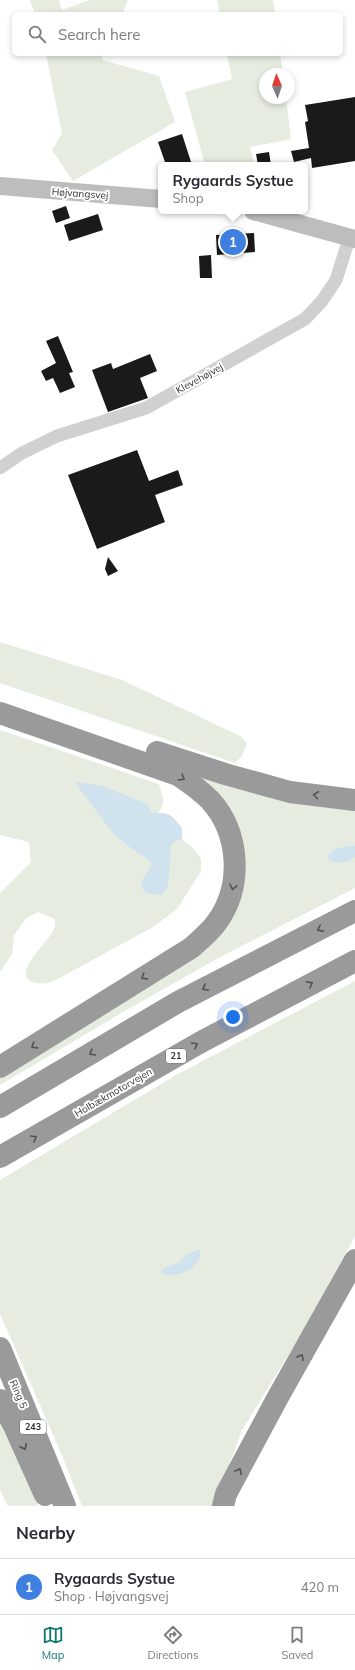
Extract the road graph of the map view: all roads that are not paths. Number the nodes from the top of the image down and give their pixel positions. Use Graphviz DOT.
graph roads {
  1 [pos="0,186"];
  2 [pos="158,199"];
  3 [pos="263,214"];
  4 [pos="352,239"];
  5 [pos="0,468"];
  6 [pos="0,698"];
  7 [pos="0,713"];
  8 [pos="355,800"];
  9 [pos="355,911"];
  10 [pos="355,961"];
  11 [pos="0,1067"];
  12 [pos="0,1107"];
  13 [pos="0,1157"];
  14 [pos="355,1260"];
  15 [pos="0,1348"];
  16 [pos="0,1400"];
  17 [pos="50,1506"];
  18 [pos="65,1506"];
  19 [pos="222,1506"];
  1 -- 2 [label="street, Højvangsvej"];
  3 -- 4 [label="street"];
  4 -- 5 [label="street, Klevehøjvej"];
  8 -- 6 [label="highway, one-way"];
  7 -- 11 [label="highway, one-way"];
  9 -- 12 [label="highway, one-way"];
  13 -- 10 [label="highway, Holbækmotorvejen / 21, one-way"];
  19 -- 14 [label="highway, one-way"];
  15 -- 18 [label="highway, Ring 5 / 243"];
  16 -- 17 [label="highway, one-way"];
}
